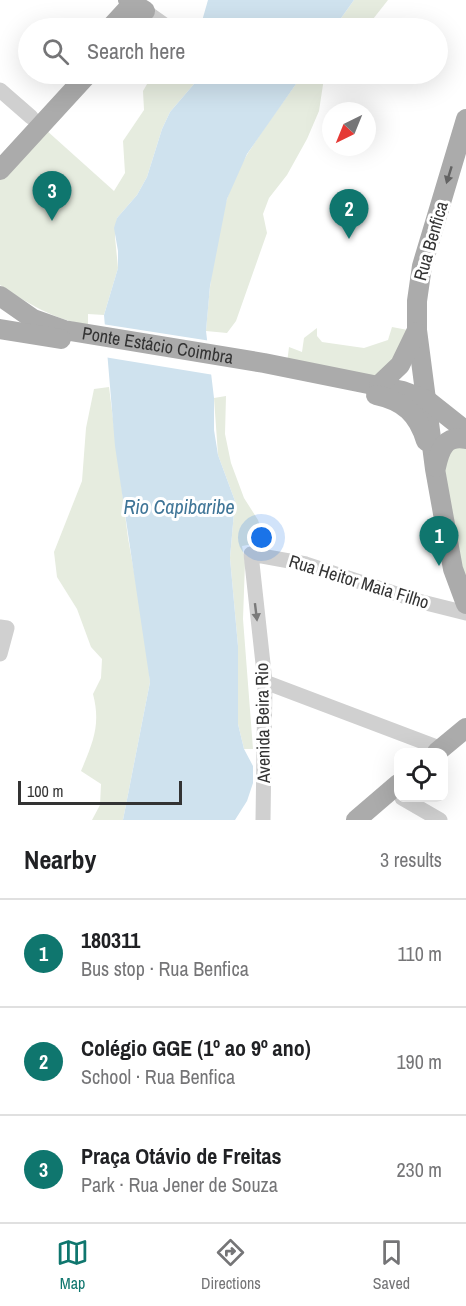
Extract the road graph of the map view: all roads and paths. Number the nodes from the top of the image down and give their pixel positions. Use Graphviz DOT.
graph roads {
  1 [pos="135,5"];
  2 [pos="121,18"];
  3 [pos="154,18"];
  4 [pos="61,84"];
  5 [pos="79,84"];
  6 [pos="0,90"];
  7 [pos="31,117"];
  8 [pos="466,119"];
  9 [pos="0,152"];
  10 [pos="0,170"];
  11 [pos="0,297"];
  12 [pos="0,329"];
  13 [pos="417,330"];
  14 [pos="63,335"];
  15 [pos="250,366"];
  16 [pos="379,385"];
  17 [pos="427,400"];
  18 [pos="466,431"];
  19 [pos="466,439"];
  20 [pos="435,469"];
  21 [pos="251,554"];
  22 [pos="466,604"];
  23 [pos="466,613"];
  24 [pos="0,627"];
  25 [pos="0,654"];
  26 [pos="265,682"];
  27 [pos="466,728"];
  28 [pos="432,748"];
  29 [pos="443,748"];
  30 [pos="394,794"];
  31 [pos="412,802"];
  32 [pos="263,820"];
  33 [pos="356,820"];
  34 [pos="440,820"];
  1 -- 2 [label="main road"];
  1 -- 3 [label="street"];
  4 -- 7 [label="main road"];
  5 -- 10 [label="main road"];
  6 -- 7 [label="street"];
  7 -- 9 [label="main road"];
  8 -- 13 [label="main road, Rua Benfica, one-way"];
  11 -- 14 [label="main road"];
  12 -- 14 [label="main road"];
  13 -- 16 [label="main road"];
  13 -- 17 [label="main road, Rua Benfica"];
  14 -- 15 [label="main road, Ponte Estácio Coimbra"];
  15 -- 16 [label="main road"];
  15 -- 20 [label="main road"];
  16 -- 17 [label="main road"];
  17 -- 18 [label="main road"];
  17 -- 20 [label="main road, Rua Benfica"];
  19 -- 20 [label="main road"];
  20 -- 22 [label="main road, Rua Benfica"];
  21 -- 23 [label="street, Rua Heitor Maia Filho"];
  21 -- 26 [label="street, Avenida Beira Rio, one-way"];
  24 -- 25 [label="street"];
  26 -- 28 [label="street"];
  26 -- 32 [label="street, Avenida Beira Rio"];
  27 -- 29 [label="main road"];
  30 -- 33 [label="main road"];
  31 -- 34 [label="street"];
}
